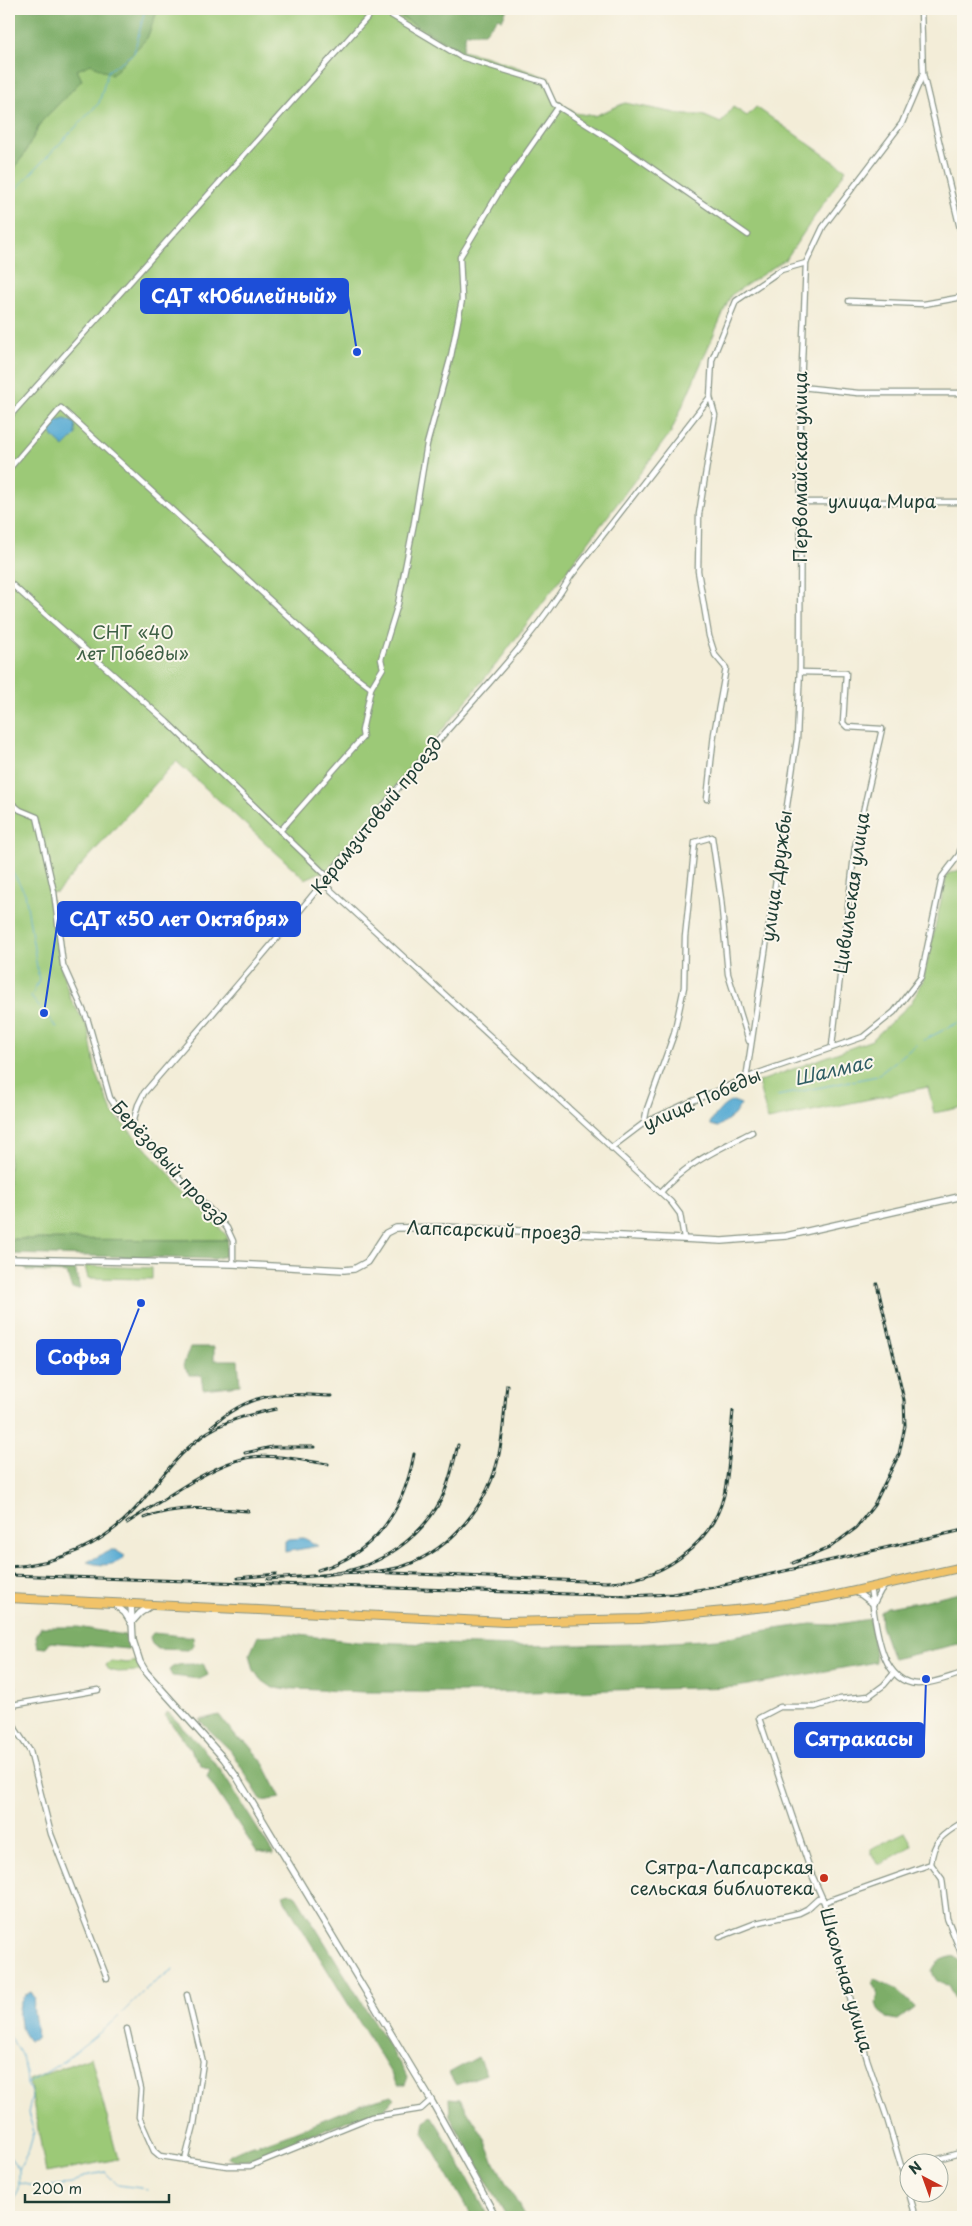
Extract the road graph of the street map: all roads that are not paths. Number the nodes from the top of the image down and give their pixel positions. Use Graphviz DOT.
graph roads {
  1 [pos="375,9"];
  2 [pos="381,9"];
  3 [pos="921,9"];
  4 [pos="923,74"];
  5 [pos="558,106"];
  6 [pos="748,235"];
  7 [pos="963,241"];
  8 [pos="806,263"];
  9 [pos="963,297"];
  10 [pos="849,301"];
  11 [pos="801,387"];
  12 [pos="963,393"];
  13 [pos="710,397"];
  14 [pos="9,417"];
  15 [pos="9,469"];
  16 [pos="801,502"];
  17 [pos="963,502"];
  18 [pos="9,582"];
  19 [pos="800,672"];
  20 [pos="371,688"];
  21 [pos="707,799"];
  22 [pos="9,801"];
  23 [pos="280,831"];
  24 [pos="963,840"];
  25 [pos="328,877"];
  26 [pos="323,883"];
  27 [pos="750,1043"];
  28 [pos="832,1046"];
  29 [pos="746,1078"];
  30 [pos="644,1123"];
  31 [pos="132,1126"];
  32 [pos="752,1132"];
  33 [pos="611,1148"];
  34 [pos="661,1192"];
  35 [pos="963,1196"];
  36 [pos="684,1238"];
  37 [pos="9,1259"];
  38 [pos="233,1264"];
  39 [pos="963,1567"];
  40 [pos="887,1584"];
  41 [pos="870,1588"];
  42 [pos="853,1592"];
  43 [pos="9,1598"];
  44 [pos="113,1603"];
  45 [pos="131,1604"];
  46 [pos="874,1604"];
  47 [pos="152,1605"];
  48 [pos="131,1623"];
  49 [pos="894,1672"];
  50 [pos="963,1673"];
  51 [pos="9,1684"];
  52 [pos="98,1690"];
  53 [pos="11,1707"];
  54 [pos="963,1822"];
  55 [pos="931,1864"];
  56 [pos="823,1900"];
  57 [pos="720,1937"];
  58 [pos="963,1958"];
  59 [pos="107,1978"];
  60 [pos="187,1995"];
  61 [pos="127,2029"];
  62 [pos="432,2100"];
  63 [pos="963,2152"];
  64 [pos="950,2156"];
  65 [pos="185,2160"];
  66 [pos="900,2162"];
  67 [pos="912,2204"];
  68 [pos="496,2217"];
  69 [pos="916,2217"];
  1 -- 14 [label="street"];
  2 -- 5 [label="street"];
  3 -- 4 [label="street"];
  4 -- 7 [label="street"];
  4 -- 8 [label="street"];
  5 -- 6 [label="street"];
  5 -- 20 [label="street"];
  8 -- 11 [label="street, Первомайская улица"];
  8 -- 13 [label="street"];
  9 -- 10 [label="street"];
  11 -- 12 [label="street"];
  11 -- 16 [label="street, Первомайская улица"];
  13 -- 21 [label="street"];
  13 -- 25 [label="street, Керамзитовый проезд"];
  15 -- 20 [label="street"];
  16 -- 17 [label="street, улица Мира"];
  16 -- 19 [label="street, Первомайская улица"];
  18 -- 23 [label="street"];
  19 -- 27 [label="street, улица Дружбы"];
  19 -- 28 [label="street, Цивильская улица"];
  20 -- 23 [label="street"];
  22 -- 31 [label="street, Берёзовый проезд"];
  23 -- 25 [label="street"];
  24 -- 28 [label="street, улица Победы"];
  25 -- 26 [label="street, Керамзитовый проезд"];
  26 -- 31 [label="street, Керамзитовый проезд"];
  26 -- 33 [label="street"];
  27 -- 29 [label="street, улица Дружбы"];
  27 -- 30 [label="street"];
  28 -- 29 [label="street, улица Победы"];
  29 -- 30 [label="street, улица Победы"];
  30 -- 33 [label="street, улица Победы"];
  31 -- 38 [label="street, Берёзовый проезд"];
  32 -- 34 [label="street"];
  33 -- 34 [label="street"];
  34 -- 36 [label="street"];
  35 -- 36 [label="street, Лапсарский проезд"];
  36 -- 38 [label="street, Лапсарский проезд"];
  37 -- 38 [label="street, Лапсарский проезд"];
  39 -- 40 [label="highway"];
  40 -- 41 [label="highway"];
  40 -- 46 [label="street"];
  41 -- 42 [label="highway"];
  41 -- 46 [label="street"];
  42 -- 46 [label="street"];
  42 -- 47 [label="highway"];
  43 -- 44 [label="highway"];
  44 -- 45 [label="highway"];
  44 -- 48 [label="street"];
  45 -- 47 [label="highway"];
  45 -- 48 [label="street"];
  46 -- 49 [label="street"];
  47 -- 48 [label="street"];
  48 -- 62 [label="street"];
  49 -- 50 [label="street"];
  49 -- 56 [label="street, Школьная улица"];
  51 -- 53 [label="street"];
  52 -- 53 [label="street"];
  53 -- 59 [label="street"];
  54 -- 55 [label="street"];
  55 -- 56 [label="street"];
  55 -- 58 [label="street"];
  56 -- 57 [label="street"];
  56 -- 66 [label="street, Школьная улица"];
  60 -- 65 [label="street"];
  61 -- 65 [label="street"];
  62 -- 65 [label="street"];
  62 -- 68 [label="street"];
  63 -- 64 [label="street"];
  67 -- 69 [label="street, Школьная улица"];
}
